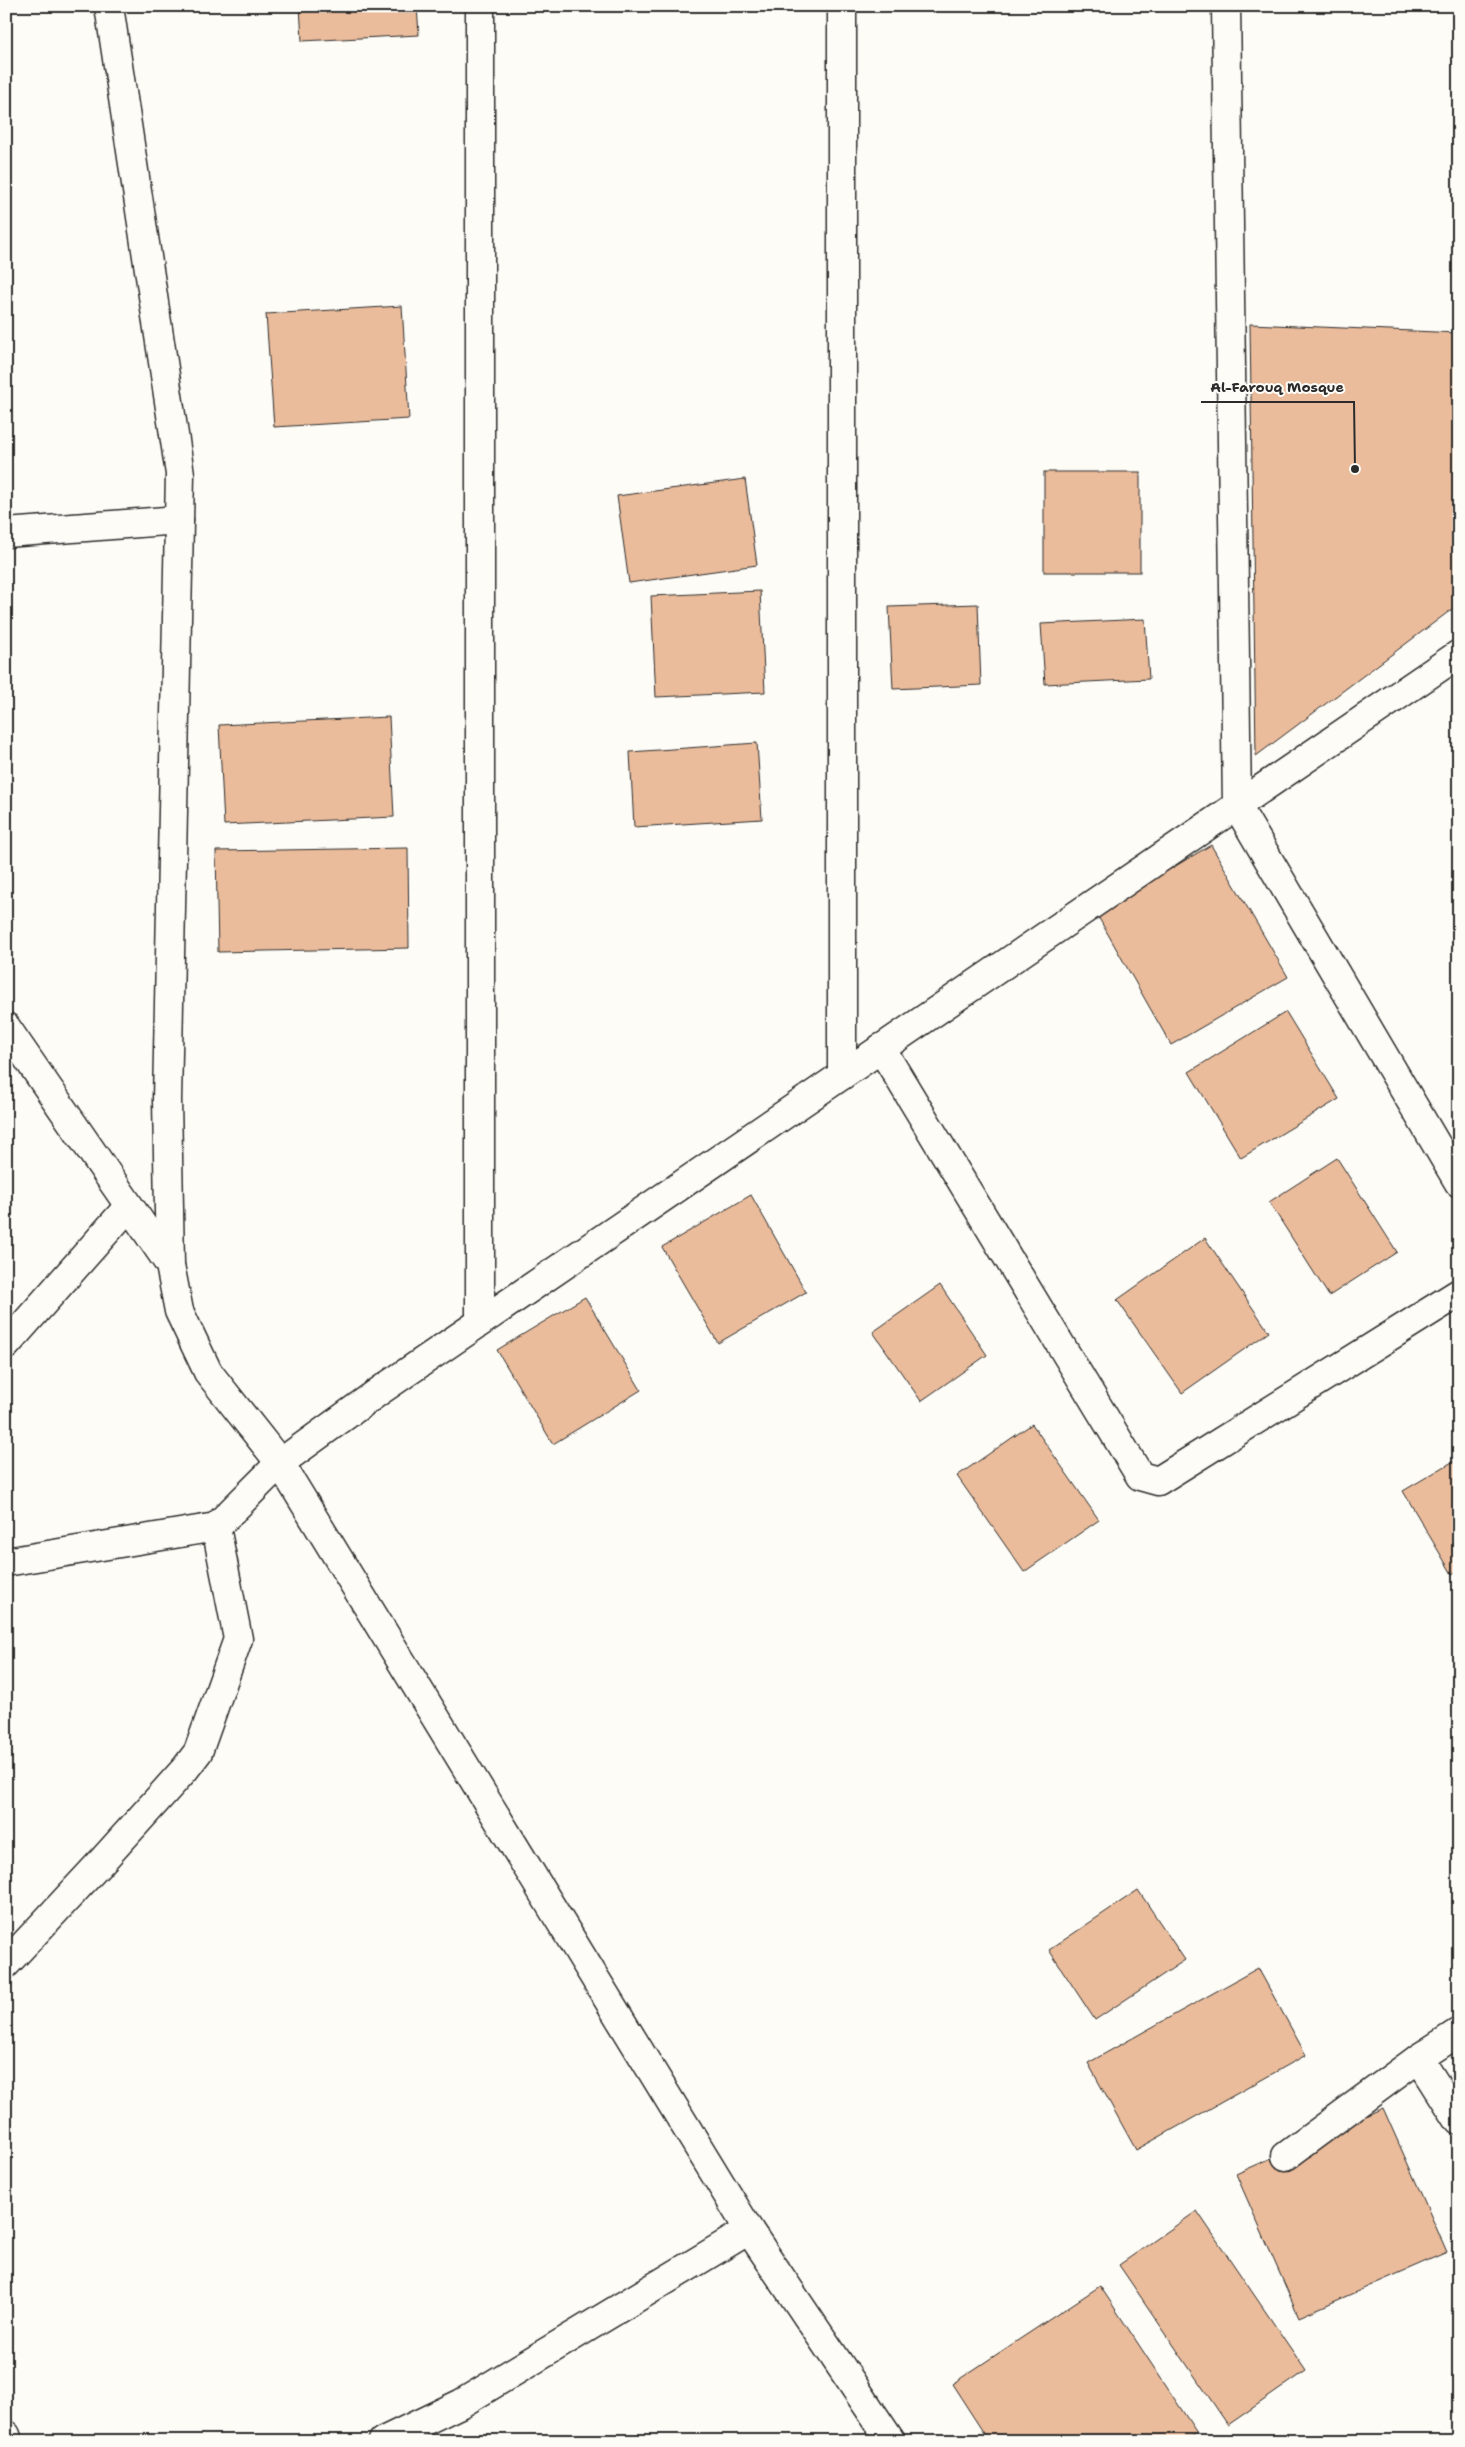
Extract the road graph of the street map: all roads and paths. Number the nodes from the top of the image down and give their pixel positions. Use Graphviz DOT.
graph roads {
  1 [pos="109,6"];
  2 [pos="480,6"];
  3 [pos="842,6"];
  4 [pos="1226,6"];
  5 [pos="179,520"];
  6 [pos="6,533"];
  7 [pos="1459,654"];
  8 [pos="1237,806"];
  9 [pos="6,1027"];
  10 [pos="881,1048"];
  11 [pos="842,1075"];
  12 [pos="1459,1183"];
  13 [pos="129,1206"];
  14 [pos="170,1265"];
  15 [pos="1459,1293"];
  16 [pos="480,1322"];
  17 [pos="6,1344"];
  18 [pos="280,1463"];
  19 [pos="216,1527"];
  20 [pos="38,1558"];
  21 [pos="6,1562"];
  22 [pos="6,1582"];
  23 [pos="6,1964"];
  24 [pos="1459,2032"];
  25 [pos="1419,2058"];
  26 [pos="1459,2122"];
  27 [pos="1286,2156"];
  28 [pos="749,2230"];
  29 [pos="6,2436"];
  30 [pos="8,2441"];
  31 [pos="383,2441"];
  32 [pos="891,2441"];
  1 -- 5 [label="street"];
  2 -- 16 [label="street"];
  3 -- 11 [label="street"];
  4 -- 8 [label="street"];
  5 -- 6 [label="street"];
  5 -- 14 [label="street"];
  7 -- 8 [label="street"];
  8 -- 10 [label="street"];
  8 -- 12 [label="street"];
  9 -- 13 [label="street"];
  10 -- 11 [label="street"];
  10 -- 15 [label="street"];
  11 -- 16 [label="street"];
  13 -- 14 [label="street"];
  13 -- 17 [label="street"];
  14 -- 18 [label="street"];
  16 -- 18 [label="street"];
  18 -- 19 [label="street"];
  18 -- 28 [label="street"];
  19 -- 20 [label="street"];
  19 -- 23 [label="street"];
  20 -- 21 [label="street"];
  20 -- 22 [label="street"];
  24 -- 25 [label="street"];
  25 -- 26 [label="street"];
  25 -- 27 [label="street"];
  28 -- 31 [label="street"];
  28 -- 32 [label="street"];
  29 -- 30 [label="street"];
}
